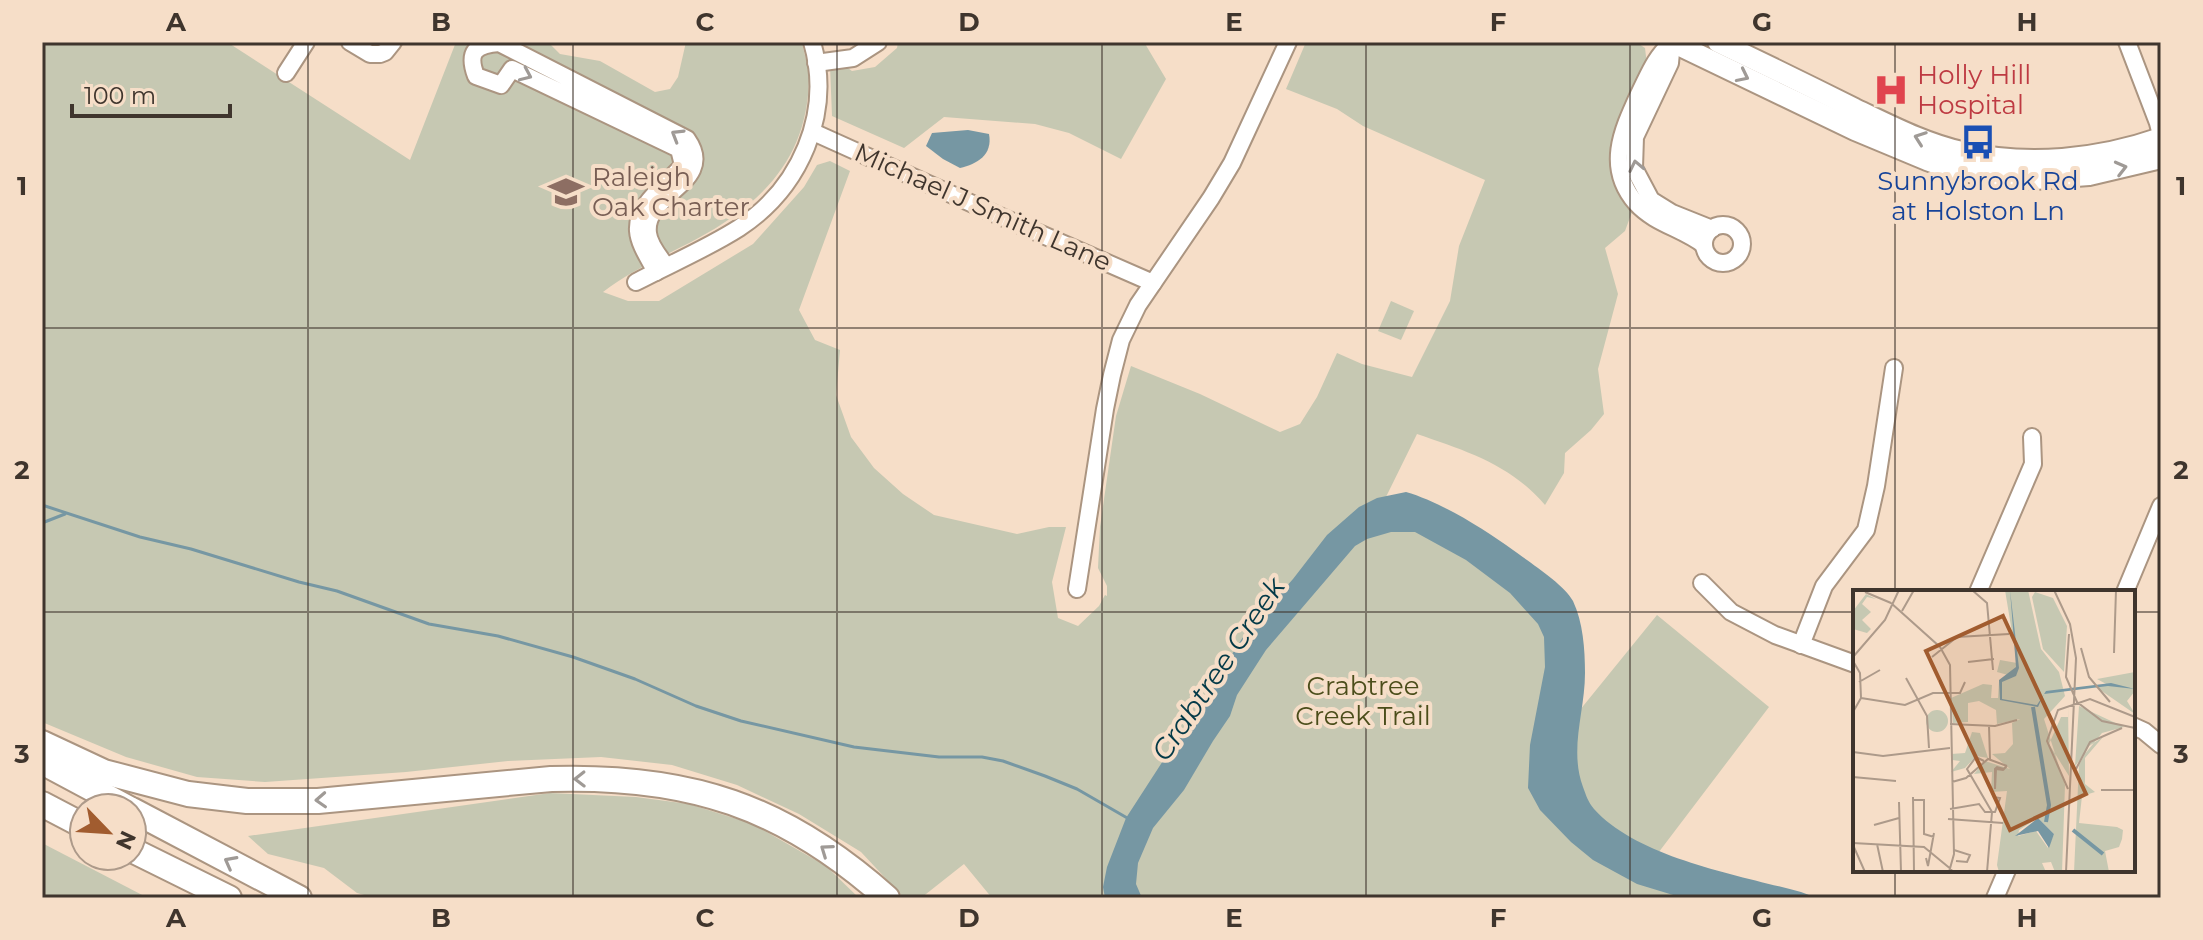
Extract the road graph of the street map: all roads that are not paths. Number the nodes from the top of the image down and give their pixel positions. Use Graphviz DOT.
graph roads {
  1 [pos="306,42"];
  2 [pos="350,42"];
  3 [pos="393,42"];
  4 [pos="812,42"];
  5 [pos="878,42"];
  6 [pos="1288,42"];
  7 [pos="1672,42"];
  8 [pos="1718,42"];
  9 [pos="2127,42"];
  10 [pos="816,63"];
  11 [pos="286,73"];
  12 [pos="813,132"];
  13 [pos="2161,137"];
  14 [pos="2161,158"];
  15 [pos="1712,229"];
  16 [pos="1704,245"];
  17 [pos="661,269"];
  18 [pos="636,282"];
  19 [pos="1153,283"];
  20 [pos="1894,368"];
  21 [pos="2032,437"];
  22 [pos="2161,506"];
  23 [pos="1702,583"];
  24 [pos="1077,589"];
  25 [pos="1979,590"];
  26 [pos="2126,590"];
  27 [pos="1801,645"];
  28 [pos="1853,663"];
  29 [pos="2135,727"];
  30 [pos="2135,739"];
  31 [pos="42,743"];
  32 [pos="2161,745"];
  33 [pos="42,762"];
  34 [pos="98,792"];
  35 [pos="42,804"];
  36 [pos="68,818"];
  37 [pos="148,818"];
  38 [pos="148,858"];
  39 [pos="2006,872"];
  40 [pos="185,877"];
  41 [pos="214,898"];
  42 [pos="229,898"];
  43 [pos="299,898"];
  44 [pos="887,898"];
  45 [pos="1995,898"];
  1 -- 11 [label="street"];
  2 -- 3 [label="street"];
  4 -- 10 [label="street"];
  5 -- 10 [label="street"];
  6 -- 19 [label="street"];
  7 -- 14 [label="main road, one-way"];
  15 -- 7 [label="street, one-way"];
  7 -- 16 [label="street"];
  13 -- 8 [label="main road, one-way"];
  9 -- 13 [label="street"];
  10 -- 12 [label="street"];
  12 -- 17 [label="street"];
  12 -- 19 [label="street, Michael J Smith Lane"];
  15 -- 16 [label="street"];
  15 -- 16 [label="street"];
  17 -- 17 [label="street, one-way"];
  17 -- 18 [label="street"];
  19 -- 24 [label="street"];
  20 -- 27 [label="street"];
  21 -- 25 [label="street"];
  22 -- 26 [label="street"];
  23 -- 27 [label="street"];
  27 -- 28 [label="street"];
  29 -- 32 [label="street"];
  30 -- 32 [label="street"];
  44 -- 31 [label="highway, one-way"];
  33 -- 34 [label="highway"];
  35 -- 36 [label="highway"];
  43 -- 37 [label="highway, one-way"];
  38 -- 40 [label="highway"];
  39 -- 45 [label="street"];
  40 -- 41 [label="highway"];
  40 -- 42 [label="highway"];
}
